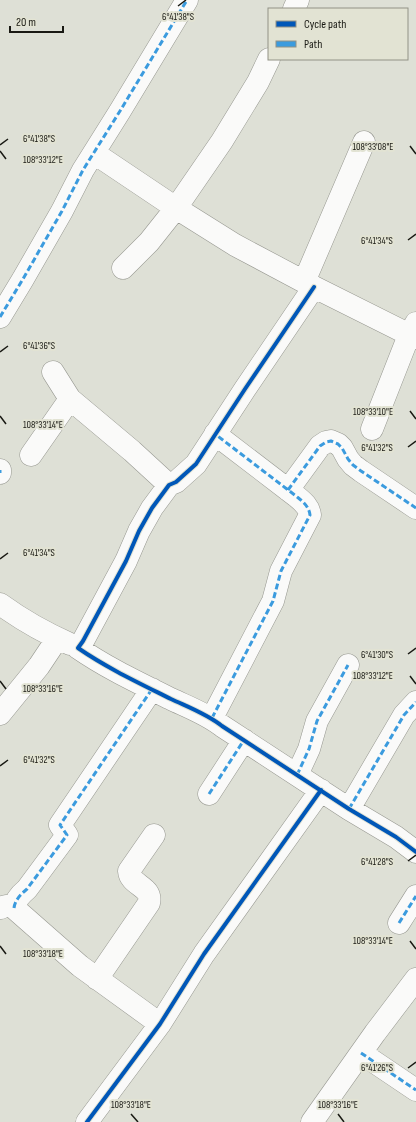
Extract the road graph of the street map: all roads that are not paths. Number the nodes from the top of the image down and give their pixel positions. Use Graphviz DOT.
graph roads {
  1 [pos="187,0"];
  2 [pos="269,60"];
  3 [pos="364,142"];
  4 [pos="94,153"];
  5 [pos="176,208"];
  6 [pos="123,268"];
  7 [pos="309,284"];
  8 [pos="0,317"];
  9 [pos="414,332"];
  10 [pos="53,372"];
  11 [pos="70,399"];
  12 [pos="372,430"];
  13 [pos="216,434"];
  14 [pos="31,455"];
  15 [pos="169,485"];
  16 [pos="288,490"];
  17 [pos="416,508"];
  18 [pos="0,604"];
  19 [pos="57,639"];
  20 [pos="78,648"];
  21 [pos="348,665"];
  22 [pos="152,689"];
  23 [pos="416,702"];
  24 [pos="0,714"];
  25 [pos="212,718"];
  26 [pos="244,740"];
  27 [pos="298,775"];
  28 [pos="321,790"];
  29 [pos="209,794"];
  30 [pos="348,808"];
  31 [pos="154,835"];
  32 [pos="416,852"];
  33 [pos="416,896"];
  34 [pos="7,909"];
  35 [pos="399,923"];
  36 [pos="97,979"];
  37 [pos="416,979"];
  38 [pos="160,1024"];
  39 [pos="361,1053"];
  40 [pos="416,1090"];
  41 [pos="87,1122"];
  42 [pos="312,1122"];
  1 -- 4 [label="street"];
  2 -- 5 [label="street"];
  3 -- 7 [label="street"];
  4 -- 5 [label="street"];
  4 -- 8 [label="street"];
  5 -- 6 [label="street"];
  5 -- 7 [label="street"];
  7 -- 9 [label="street"];
  7 -- 13 [label="street"];
  9 -- 12 [label="street"];
  10 -- 11 [label="street"];
  11 -- 14 [label="street"];
  11 -- 15 [label="street"];
  13 -- 15 [label="street"];
  13 -- 16 [label="street"];
  15 -- 20 [label="street"];
  16 -- 17 [label="street"];
  16 -- 25 [label="street"];
  18 -- 19 [label="street"];
  19 -- 20 [label="street"];
  19 -- 24 [label="street"];
  20 -- 22 [label="street"];
  21 -- 27 [label="street"];
  22 -- 25 [label="street"];
  22 -- 34 [label="street"];
  23 -- 30 [label="street"];
  25 -- 26 [label="street"];
  26 -- 27 [label="street"];
  26 -- 29 [label="street"];
  27 -- 28 [label="street"];
  28 -- 30 [label="street"];
  28 -- 38 [label="street"];
  30 -- 32 [label="street"];
  31 -- 36 [label="street"];
  33 -- 35 [label="street"];
  34 -- 36 [label="street"];
  36 -- 38 [label="street"];
  37 -- 39 [label="street"];
  38 -- 41 [label="street"];
  39 -- 40 [label="street"];
  39 -- 42 [label="street"];
}
